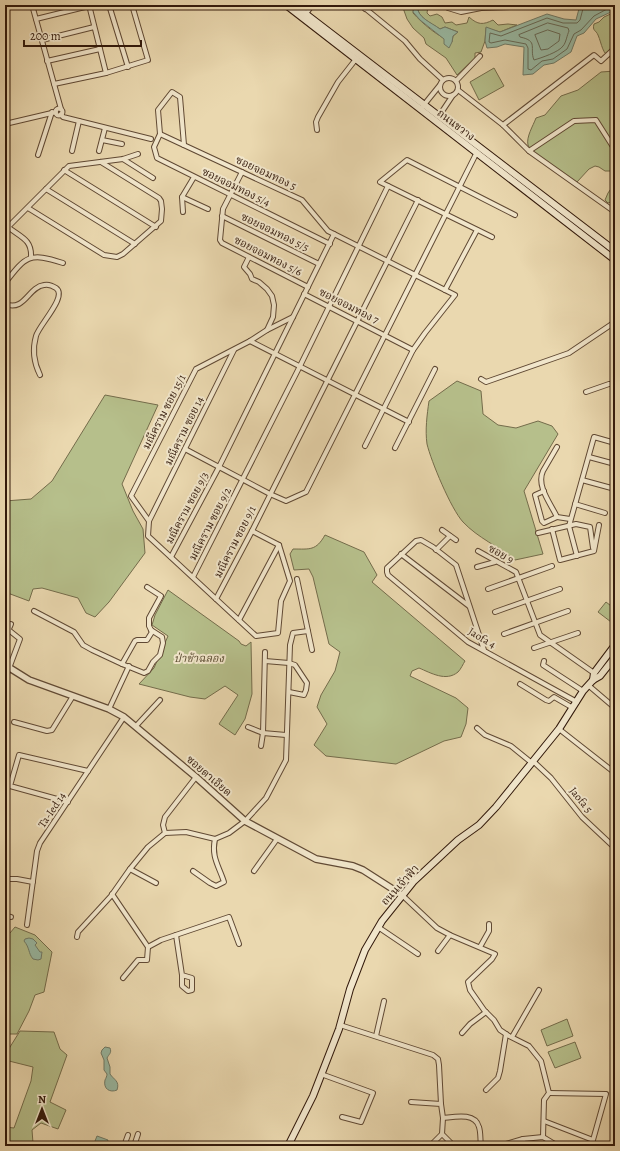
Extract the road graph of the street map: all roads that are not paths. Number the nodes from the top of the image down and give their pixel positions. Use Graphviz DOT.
graph roads {
  1 [pos="32,5"];
  2 [pos="89,5"];
  3 [pos="109,5"];
  4 [pos="132,5"];
  5 [pos="286,5"];
  6 [pos="294,5"];
  7 [pos="312,5"];
  8 [pos="370,5"];
  9 [pos="445,5"];
  10 [pos="522,5"];
  11 [pos="363,7"];
  12 [pos="306,14"];
  13 [pos="36,19"];
  14 [pos="94,27"];
  15 [pos="42,40"];
  16 [pos="344,46"];
  17 [pos="615,48"];
  18 [pos="100,49"];
  19 [pos="480,56"];
  20 [pos="356,60"];
  21 [pos="47,61"];
  22 [pos="128,67"];
  23 [pos="106,73"];
  24 [pos="456,81"];
  25 [pos="442,82"];
  26 [pos="54,84"];
  27 [pos="458,90"];
  28 [pos="454,95"];
  29 [pos="422,107"];
  30 [pos="61,109"];
  31 [pos="54,112"];
  32 [pos="61,114"];
  33 [pos="439,116"];
  34 [pos="78,121"];
  35 [pos="5,124"];
  36 [pos="503,125"];
  37 [pos="105,128"];
  38 [pos="317,130"];
  39 [pos="160,134"];
  40 [pos="151,139"];
  41 [pos="102,140"];
  42 [pos="122,144"];
  43 [pos="184,145"];
  44 [pos="615,150"];
  45 [pos="72,151"];
  46 [pos="99,151"];
  47 [pos="479,151"];
  48 [pos="529,151"];
  49 [pos="138,154"];
  50 [pos="38,155"];
  51 [pos="123,159"];
  52 [pos="101,162"];
  53 [pos="64,170"];
  54 [pos="242,172"];
  55 [pos="194,176"];
  56 [pos="153,178"];
  57 [pos="388,186"];
  58 [pos="460,187"];
  59 [pos="46,189"];
  60 [pos="230,194"];
  61 [pos="182,197"];
  62 [pos="418,200"];
  63 [pos="28,208"];
  64 [pos="208,209"];
  65 [pos="183,212"];
  66 [pos="615,212"];
  67 [pos="446,214"];
  68 [pos="516,215"];
  69 [pos="222,216"];
  70 [pos="156,226"];
  71 [pos="7,228"];
  72 [pos="477,230"];
  73 [pos="334,234"];
  74 [pos="591,236"];
  75 [pos="492,237"];
  76 [pos="135,244"];
  77 [pos="330,244"];
  78 [pos="360,247"];
  79 [pos="615,251"];
  80 [pos="31,257"];
  81 [pos="249,257"];
  82 [pos="615,260"];
  83 [pos="387,261"];
  84 [pos="63,263"];
  85 [pos="319,264"];
  86 [pos="415,275"];
  87 [pos="5,283"];
  88 [pos="308,286"];
  89 [pos="445,290"];
  90 [pos="304,294"];
  91 [pos="5,304"];
  92 [pos="330,307"];
  93 [pos="293,317"];
  94 [pos="357,321"];
  95 [pos="615,322"];
  96 [pos="267,330"];
  97 [pos="385,334"];
  98 [pos="250,341"];
  99 [pos="234,349"];
  100 [pos="413,350"];
  101 [pos="274,353"];
  102 [pos="300,366"];
  103 [pos="435,369"];
  104 [pos="40,375"];
  105 [pos="481,379"];
  106 [pos="327,380"];
  107 [pos="615,388"];
  108 [pos="586,392"];
  109 [pos="355,394"];
  110 [pos="383,408"];
  111 [pos="409,422"];
  112 [pos="615,443"];
  113 [pos="365,446"];
  114 [pos="395,448"];
  115 [pos="557,448"];
  116 [pos="185,449"];
  117 [pos="589,457"];
  118 [pos="615,464"];
  119 [pos="219,467"];
  120 [pos="243,480"];
  121 [pos="582,480"];
  122 [pos="615,489"];
  123 [pos="544,491"];
  124 [pos="270,494"];
  125 [pos="615,498"];
  126 [pos="576,504"];
  127 [pos="614,504"];
  128 [pos="605,513"];
  129 [pos="558,517"];
  130 [pos="570,519"];
  131 [pos="149,521"];
  132 [pos="600,525"];
  133 [pos="569,526"];
  134 [pos="552,529"];
  135 [pos="442,530"];
  136 [pos="252,531"];
  137 [pos="538,533"];
  138 [pos="450,536"];
  139 [pos="456,540"];
  140 [pos="278,545"];
  141 [pos="436,550"];
  142 [pos="478,551"];
  143 [pos="593,551"];
  144 [pos="401,554"];
  145 [pos="577,556"];
  146 [pos="171,557"];
  147 [pos="495,562"];
  148 [pos="552,566"];
  149 [pos="477,567"];
  150 [pos="193,577"];
  151 [pos="518,578"];
  152 [pos="296,579"];
  153 [pos="147,587"];
  154 [pos="488,589"];
  155 [pos="560,589"];
  156 [pos="216,599"];
  157 [pos="527,600"];
  158 [pos="469,606"];
  159 [pos="34,611"];
  160 [pos="568,611"];
  161 [pos="495,612"];
  162 [pos="239,620"];
  163 [pos="536,623"];
  164 [pos="11,624"];
  165 [pos="7,628"];
  166 [pos="151,630"];
  167 [pos="308,631"];
  168 [pos="578,633"];
  169 [pos="504,634"];
  170 [pos="5,638"];
  171 [pos="551,643"];
  172 [pos="615,645"];
  173 [pos="534,648"];
  174 [pos="312,650"];
  175 [pos="484,650"];
  176 [pos="265,652"];
  177 [pos="615,657"];
  178 [pos="265,661"];
  179 [pos="544,661"];
  180 [pos="289,663"];
  181 [pos="122,664"];
  182 [pos="8,666"];
  183 [pos="128,666"];
  184 [pos="594,676"];
  185 [pos="5,679"];
  186 [pos="520,684"];
  187 [pos="588,685"];
  188 [pos="289,692"];
  189 [pos="583,692"];
  190 [pos="73,696"];
  191 [pos="160,700"];
  192 [pos="577,702"];
  193 [pos="572,708"];
  194 [pos="615,708"];
  195 [pos="109,709"];
  196 [pos="124,717"];
  197 [pos="14,722"];
  198 [pos="136,726"];
  199 [pos="248,727"];
  200 [pos="477,728"];
  201 [pos="559,729"];
  202 [pos="263,733"];
  203 [pos="286,735"];
  204 [pos="261,746"];
  205 [pos="533,762"];
  206 [pos="88,771"];
  207 [pos="615,773"];
  208 [pos="196,777"];
  209 [pos="7,786"];
  210 [pos="68,802"];
  211 [pos="245,821"];
  212 [pos="165,833"];
  213 [pos="215,839"];
  214 [pos="277,839"];
  215 [pos="615,848"];
  216 [pos="130,869"];
  217 [pos="193,871"];
  218 [pos="254,871"];
  219 [pos="5,879"];
  220 [pos="33,882"];
  221 [pos="156,883"];
  222 [pos="112,894"];
  223 [pos="402,895"];
  224 [pos="5,916"];
  225 [pos="11,917"];
  226 [pos="489,924"];
  227 [pos="27,925"];
  228 [pos="378,927"];
  229 [pos="176,935"];
  230 [pos="450,935"];
  231 [pos="77,937"];
  232 [pos="239,944"];
  233 [pos="148,947"];
  234 [pos="480,947"];
  235 [pos="438,951"];
  236 [pos="418,954"];
  237 [pos="182,975"];
  238 [pos="124,978"];
  239 [pos="539,990"];
  240 [pos="384,1001"];
  241 [pos="486,1012"];
  242 [pos="340,1025"];
  243 [pos="462,1033"];
  244 [pos="506,1034"];
  245 [pos="376,1036"];
  246 [pos="512,1038"];
  247 [pos="321,1074"];
  248 [pos="486,1090"];
  249 [pos="548,1092"];
  250 [pos="411,1102"];
  251 [pos="441,1104"];
  252 [pos="342,1117"];
  253 [pos="443,1118"];
  254 [pos="544,1121"];
  255 [pos="138,1134"];
  256 [pos="442,1134"];
  257 [pos="128,1135"];
  258 [pos="543,1137"];
  259 [pos="523,1139"];
  260 [pos="124,1146"];
  261 [pos="134,1146"];
  262 [pos="288,1146"];
  263 [pos="430,1146"];
  264 [pos="454,1146"];
  265 [pos="481,1146"];
  266 [pos="499,1146"];
  267 [pos="523,1146"];
  268 [pos="558,1146"];
  1 -- 13 [label="street"];
  2 -- 13 [label="street"];
  2 -- 14 [label="street"];
  3 -- 22 [label="street"];
  4 -- 22 [label="street"];
  5 -- 16 [label="main road, ถนนขวาง"];
  6 -- 12 [label="main road, ถนนขวาง"];
  7 -- 12 [label="street"];
  8 -- 11 [label="street"];
  9 -- 10 [label="street"];
  11 -- 25 [label="street"];
  12 -- 16 [label="main road, ถนนขวาง"];
  13 -- 15 [label="street"];
  14 -- 15 [label="street"];
  14 -- 18 [label="street"];
  15 -- 21 [label="street"];
  16 -- 20 [label="main road, ถนนขวาง"];
  16 -- 29 [label="main road, ถนนขวาง"];
  17 -- 36 [label="street"];
  18 -- 21 [label="street"];
  18 -- 23 [label="street"];
  19 -- 24 [label="street"];
  20 -- 29 [label="main road, ถนนขวาง"];
  20 -- 38 [label="street"];
  21 -- 26 [label="street"];
  22 -- 23 [label="street"];
  23 -- 26 [label="street"];
  24 -- 25 [label="street"];
  24 -- 27 [label="street"];
  25 -- 28 [label="street"];
  25 -- 29 [label="street"];
  26 -- 30 [label="street"];
  27 -- 28 [label="street"];
  27 -- 36 [label="street"];
  28 -- 33 [label="street"];
  29 -- 33 [label="main road, ถนนขวาง"];
  29 -- 47 [label="main road, ถนนขวาง"];
  30 -- 31 [label="street"];
  30 -- 32 [label="street"];
  31 -- 32 [label="street"];
  31 -- 35 [label="street"];
  31 -- 50 [label="street"];
  32 -- 34 [label="street"];
  33 -- 47 [label="main road, ถนนขวาง"];
  34 -- 37 [label="street"];
  34 -- 45 [label="street"];
  36 -- 48 [label="street"];
  37 -- 40 [label="street"];
  37 -- 41 [label="street"];
  39 -- 43 [label="street, ซอยจอมทอง 5"];
  39 -- 43 [label="street"];
  39 -- 55 [label="street, ซอยจอมทอง 5/4"];
  41 -- 42 [label="street"];
  41 -- 46 [label="street"];
  43 -- 54 [label="street, ซอยจอมทอง 5"];
  44 -- 48 [label="street"];
  47 -- 58 [label="street"];
  47 -- 74 [label="main road, ถนนขวาง"];
  48 -- 66 [label="street"];
  49 -- 51 [label="street"];
  51 -- 52 [label="street"];
  51 -- 56 [label="street"];
  52 -- 53 [label="street"];
  52 -- 70 [label="street"];
  53 -- 59 [label="street"];
  53 -- 70 [label="street"];
  54 -- 60 [label="street"];
  54 -- 73 [label="street, ซอยจอมทอง 5"];
  55 -- 60 [label="street, ซอยจอมทอง 5/4"];
  55 -- 61 [label="street"];
  57 -- 58 [label="street"];
  57 -- 62 [label="street"];
  57 -- 78 [label="street, มณีคราม ซอย 9/2"];
  58 -- 67 [label="street"];
  58 -- 68 [label="street"];
  59 -- 63 [label="street"];
  59 -- 76 [label="street"];
  60 -- 69 [label="street"];
  60 -- 77 [label="street, ซอยจอมทอง 5/4"];
  61 -- 64 [label="street"];
  61 -- 65 [label="street"];
  62 -- 67 [label="street"];
  62 -- 83 [label="street, มณีคราม ซอย 9/1"];
  63 -- 71 [label="street"];
  63 -- 76 [label="street"];
  67 -- 72 [label="street"];
  67 -- 86 [label="street"];
  69 -- 81 [label="street, ซอยจอมทอง 5/6"];
  69 -- 85 [label="street, ซอยจอมทอง 5/5"];
  70 -- 76 [label="street"];
  71 -- 80 [label="street"];
  72 -- 75 [label="street"];
  72 -- 89 [label="street"];
  73 -- 77 [label="street, มณีคราม ซอย 9/3"];
  73 -- 78 [label="street, ซอยจอมทอง 5"];
  74 -- 79 [label="main road, ถนนขวาง"];
  74 -- 82 [label="main road, ถนนขวาง"];
  77 -- 85 [label="street, มณีคราม ซอย 9/3"];
  78 -- 83 [label="street, ซอยจอมทอง 5"];
  78 -- 92 [label="street, มณีคราม ซอย 9/2"];
  80 -- 84 [label="street"];
  80 -- 87 [label="street"];
  81 -- 88 [label="street, ซอยจอมทอง 5/6"];
  81 -- 96 [label="street"];
  83 -- 86 [label="street, ซอยจอมทอง 5"];
  83 -- 94 [label="street, มณีคราม ซอย 9/1"];
  85 -- 88 [label="street, มณีคราม ซอย 9/3"];
  86 -- 89 [label="street, ซอยจอมทอง 5"];
  86 -- 97 [label="street"];
  88 -- 90 [label="street, มณีคราม ซอย 9/3"];
  89 -- 100 [label="street, ซอยจอมทอง 5"];
  90 -- 92 [label="street, ซอยจอมทอง 7"];
  90 -- 93 [label="street, มณีคราม ซอย 9/3"];
  91 -- 104 [label="street"];
  92 -- 94 [label="street, ซอยจอมทอง 7"];
  92 -- 102 [label="street, มณีคราม ซอย 9/2"];
  93 -- 96 [label="street, มณีคราม ซอย 15/1"];
  93 -- 101 [label="street, มณีคราม ซอย 9/3"];
  94 -- 97 [label="street, ซอยจอมทอง 7"];
  94 -- 106 [label="street, มณีคราม ซอย 9/1"];
  95 -- 105 [label="street"];
  96 -- 98 [label="street, มณีคราม ซอย 15/1"];
  97 -- 100 [label="street, ซอยจอมทอง 7"];
  97 -- 109 [label="street"];
  98 -- 99 [label="street, มณีคราม ซอย 15/1"];
  98 -- 101 [label="street"];
  99 -- 116 [label="street, มณีคราม ซอย 14"];
  99 -- 131 [label="street, มณีคราม ซอย 15/1"];
  100 -- 110 [label="street"];
  101 -- 102 [label="street"];
  101 -- 119 [label="street, มณีคราม ซอย 9/3"];
  102 -- 106 [label="street"];
  102 -- 120 [label="street, มณีคราม ซอย 9/2"];
  103 -- 111 [label="street"];
  106 -- 109 [label="street"];
  106 -- 124 [label="street, มณีคราม ซอย 9/1"];
  107 -- 108 [label="street"];
  109 -- 110 [label="street"];
  109 -- 124 [label="street"];
  110 -- 111 [label="street"];
  110 -- 113 [label="street"];
  111 -- 114 [label="street"];
  112 -- 117 [label="street"];
  115 -- 123 [label="street"];
  116 -- 119 [label="street"];
  116 -- 131 [label="street, มณีคราม ซอย 14"];
  117 -- 118 [label="street"];
  117 -- 121 [label="street"];
  119 -- 120 [label="street"];
  119 -- 146 [label="street, มณีคราม ซอย 9/3"];
  120 -- 124 [label="street"];
  120 -- 150 [label="street, มณีคราม ซอย 9/2"];
  121 -- 122 [label="street"];
  121 -- 126 [label="street"];
  123 -- 129 [label="street"];
  123 -- 129 [label="street"];
  124 -- 136 [label="street, มณีคราม ซอย 9/1"];
  125 -- 127 [label="street"];
  126 -- 128 [label="street"];
  126 -- 130 [label="street"];
  129 -- 130 [label="street"];
  130 -- 133 [label="street"];
  131 -- 146 [label="street"];
  132 -- 143 [label="street"];
  133 -- 134 [label="street"];
  133 -- 143 [label="street"];
  133 -- 145 [label="street"];
  134 -- 137 [label="street"];
  134 -- 145 [label="street"];
  135 -- 138 [label="street"];
  136 -- 140 [label="street"];
  136 -- 156 [label="street, มณีคราม ซอย 9/1"];
  138 -- 139 [label="street"];
  138 -- 141 [label="street"];
  140 -- 162 [label="street"];
  140 -- 162 [label="street"];
  141 -- 144 [label="street"];
  141 -- 158 [label="street"];
  142 -- 147 [label="street, ซอย 9"];
  143 -- 145 [label="street"];
  144 -- 158 [label="street"];
  144 -- 175 [label="street, Jaofa 4"];
  146 -- 150 [label="street"];
  147 -- 149 [label="street"];
  147 -- 151 [label="street, ซอย 9"];
  148 -- 151 [label="street"];
  150 -- 156 [label="street"];
  151 -- 154 [label="street"];
  151 -- 157 [label="street"];
  152 -- 167 [label="street"];
  153 -- 166 [label="street"];
  155 -- 157 [label="street"];
  156 -- 162 [label="street"];
  157 -- 161 [label="street"];
  157 -- 163 [label="street"];
  158 -- 175 [label="street"];
  159 -- 181 [label="street"];
  160 -- 163 [label="street"];
  163 -- 169 [label="street"];
  163 -- 171 [label="street"];
  164 -- 165 [label="street"];
  165 -- 170 [label="street"];
  165 -- 182 [label="street"];
  166 -- 181 [label="street"];
  166 -- 183 [label="street"];
  167 -- 174 [label="street"];
  167 -- 180 [label="street"];
  168 -- 171 [label="street"];
  171 -- 173 [label="street"];
  171 -- 184 [label="street"];
  172 -- 184 [label="main road, ถนนเจ้าฟ้า"];
  175 -- 192 [label="street, Jaofa 4"];
  176 -- 178 [label="street"];
  177 -- 184 [label="main road, ถนนเจ้าฟ้า"];
  178 -- 180 [label="street"];
  178 -- 202 [label="street"];
  179 -- 189 [label="street"];
  180 -- 188 [label="street"];
  180 -- 188 [label="street"];
  181 -- 183 [label="street"];
  182 -- 185 [label="street"];
  182 -- 190 [label="street, ซอยตาเอียด"];
  183 -- 195 [label="street"];
  184 -- 187 [label="main road, ถนนเจ้าฟ้า"];
  186 -- 193 [label="street"];
  187 -- 189 [label="main road, ถนนเจ้าฟ้า"];
  187 -- 194 [label="street"];
  188 -- 203 [label="street"];
  189 -- 192 [label="main road, ถนนเจ้าฟ้า"];
  190 -- 195 [label="street, ซอยตาเอียด"];
  190 -- 197 [label="street"];
  191 -- 198 [label="street"];
  192 -- 193 [label="main road, ถนนเจ้าฟ้า"];
  193 -- 201 [label="main road, ถนนเจ้าฟ้า"];
  195 -- 196 [label="street, ซอยตาเอียด"];
  196 -- 198 [label="street, ซอยตาเอียด"];
  196 -- 206 [label="street, Ta-Ied 14"];
  198 -- 208 [label="street, ซอยตาเอียด"];
  199 -- 202 [label="street"];
  200 -- 205 [label="street, Jaofa 5"];
  201 -- 205 [label="main road, ถนนเจ้าฟ้า"];
  201 -- 207 [label="street"];
  202 -- 203 [label="street"];
  202 -- 204 [label="street"];
  203 -- 211 [label="street"];
  205 -- 215 [label="street, Jaofa 5"];
  205 -- 223 [label="main road, ถนนเจ้าฟ้า"];
  206 -- 209 [label="street"];
  206 -- 210 [label="street, Ta-Ied 14"];
  208 -- 211 [label="street, ซอยตาเอียด"];
  208 -- 212 [label="street"];
  209 -- 210 [label="street"];
  210 -- 220 [label="street, Ta-Ied 14"];
  211 -- 213 [label="street"];
  211 -- 214 [label="street, ซอยตาเอียด"];
  212 -- 213 [label="street"];
  212 -- 216 [label="street"];
  213 -- 217 [label="street"];
  214 -- 218 [label="street"];
  214 -- 223 [label="street, ซอยตาเอียด"];
  216 -- 221 [label="street"];
  216 -- 222 [label="street"];
  219 -- 220 [label="street"];
  220 -- 227 [label="street, Ta-Ied 14"];
  222 -- 231 [label="street"];
  222 -- 233 [label="street"];
  223 -- 228 [label="main road, ถนนเจ้าฟ้า"];
  223 -- 230 [label="street"];
  224 -- 225 [label="street"];
  226 -- 234 [label="street"];
  228 -- 236 [label="street"];
  228 -- 242 [label="main road, ถนนเจ้าฟ้า"];
  229 -- 232 [label="street"];
  229 -- 233 [label="street"];
  229 -- 237 [label="street"];
  230 -- 234 [label="street"];
  230 -- 235 [label="street"];
  233 -- 238 [label="street"];
  234 -- 241 [label="street"];
  239 -- 246 [label="street"];
  240 -- 245 [label="street"];
  241 -- 243 [label="street"];
  241 -- 244 [label="street"];
  242 -- 245 [label="street"];
  242 -- 247 [label="main road, ถนนเจ้าฟ้า"];
  244 -- 246 [label="street"];
  244 -- 248 [label="street"];
  245 -- 251 [label="street"];
  246 -- 249 [label="street"];
  247 -- 252 [label="street"];
  247 -- 262 [label="main road, ถนนเจ้าฟ้า"];
  249 -- 254 [label="street"];
  249 -- 254 [label="street"];
  250 -- 251 [label="street"];
  251 -- 253 [label="street"];
  253 -- 256 [label="street"];
  253 -- 265 [label="street"];
  254 -- 258 [label="street"];
  255 -- 261 [label="street"];
  256 -- 263 [label="street"];
  256 -- 264 [label="street"];
  257 -- 260 [label="street"];
  258 -- 259 [label="street"];
  258 -- 268 [label="street"];
  259 -- 266 [label="street"];
  259 -- 267 [label="street"];
}
